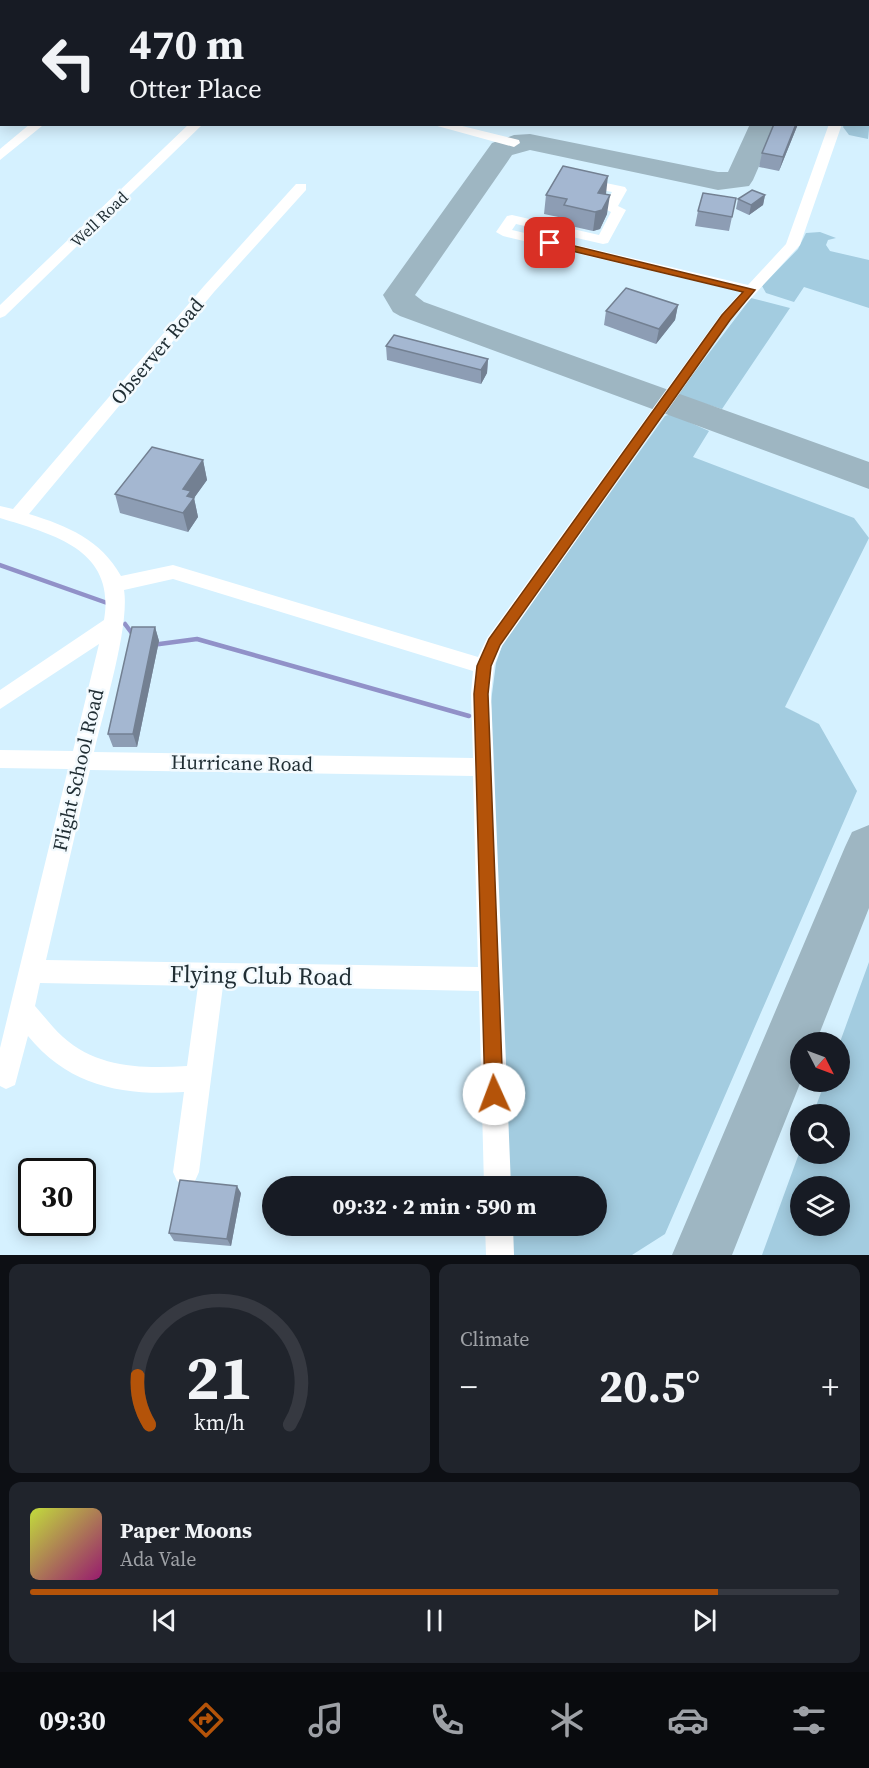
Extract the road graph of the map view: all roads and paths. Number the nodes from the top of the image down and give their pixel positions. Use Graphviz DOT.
graph roads {
  1 [pos="36,126"];
  2 [pos="195,126"];
  3 [pos="195,126"];
  4 [pos="444,126"];
  5 [pos="835,126"];
  6 [pos="514,143"];
  7 [pos="0,156"];
  8 [pos="572,180"];
  9 [pos="301,187"];
  10 [pos="558,230"];
  11 [pos="79,238"];
  12 [pos="603,240"];
  13 [pos="550,243"];
  14 [pos="596,254"];
  15 [pos="750,290"];
  16 [pos="0,313"];
  17 [pos="9,514"];
  18 [pos="114,585"];
  19 [pos="112,625"];
  20 [pos="484,666"];
  21 [pos="0,700"];
  22 [pos="0,759"];
  23 [pos="79,760"];
  24 [pos="484,767"];
  25 [pos="32,971"];
  26 [pos="212,974"];
  27 [pos="490,979"];
  28 [pos="22,1010"];
  29 [pos="6,1076"];
  30 [pos="198,1078"];
  31 [pos="186,1172"];
  32 [pos="498,1176"];
  33 [pos="499,1236"];
  34 [pos="500,1255"];
  1 -- 7 [label="street"];
  2 -- 11 [label="street"];
  3 -- 16 [label="street, Well Road"];
  4 -- 6 [label="street"];
  5 -- 15 [label="street"];
  8 -- 12 [label="street"];
  9 -- 17 [label="street, Observer Road"];
  10 -- 12 [label="street"];
  10 -- 13 [label="street"];
  10 -- 13 [label="street"];
  12 -- 14 [label="street"];
  13 -- 14 [label="street"];
  14 -- 15 [label="street"];
  15 -- 20 [label="street"];
  17 -- 18 [label="street, Flight School Road"];
  18 -- 19 [label="street, Flight School Road"];
  18 -- 20 [label="street"];
  19 -- 21 [label="street"];
  19 -- 23 [label="street, Flight School Road"];
  20 -- 24 [label="street"];
  22 -- 23 [label="street, Hurricane Road"];
  23 -- 24 [label="street, Hurricane Road"];
  23 -- 25 [label="street, Flight School Road"];
  24 -- 27 [label="street"];
  25 -- 26 [label="street, Flying Club Road"];
  25 -- 28 [label="street, Flight School Road"];
  26 -- 27 [label="street, Flying Club Road"];
  26 -- 30 [label="street"];
  27 -- 32 [label="street"];
  28 -- 29 [label="street, Flight School Road"];
  28 -- 30 [label="street"];
  30 -- 31 [label="street"];
  33 -- 34 [label="street"];
}
